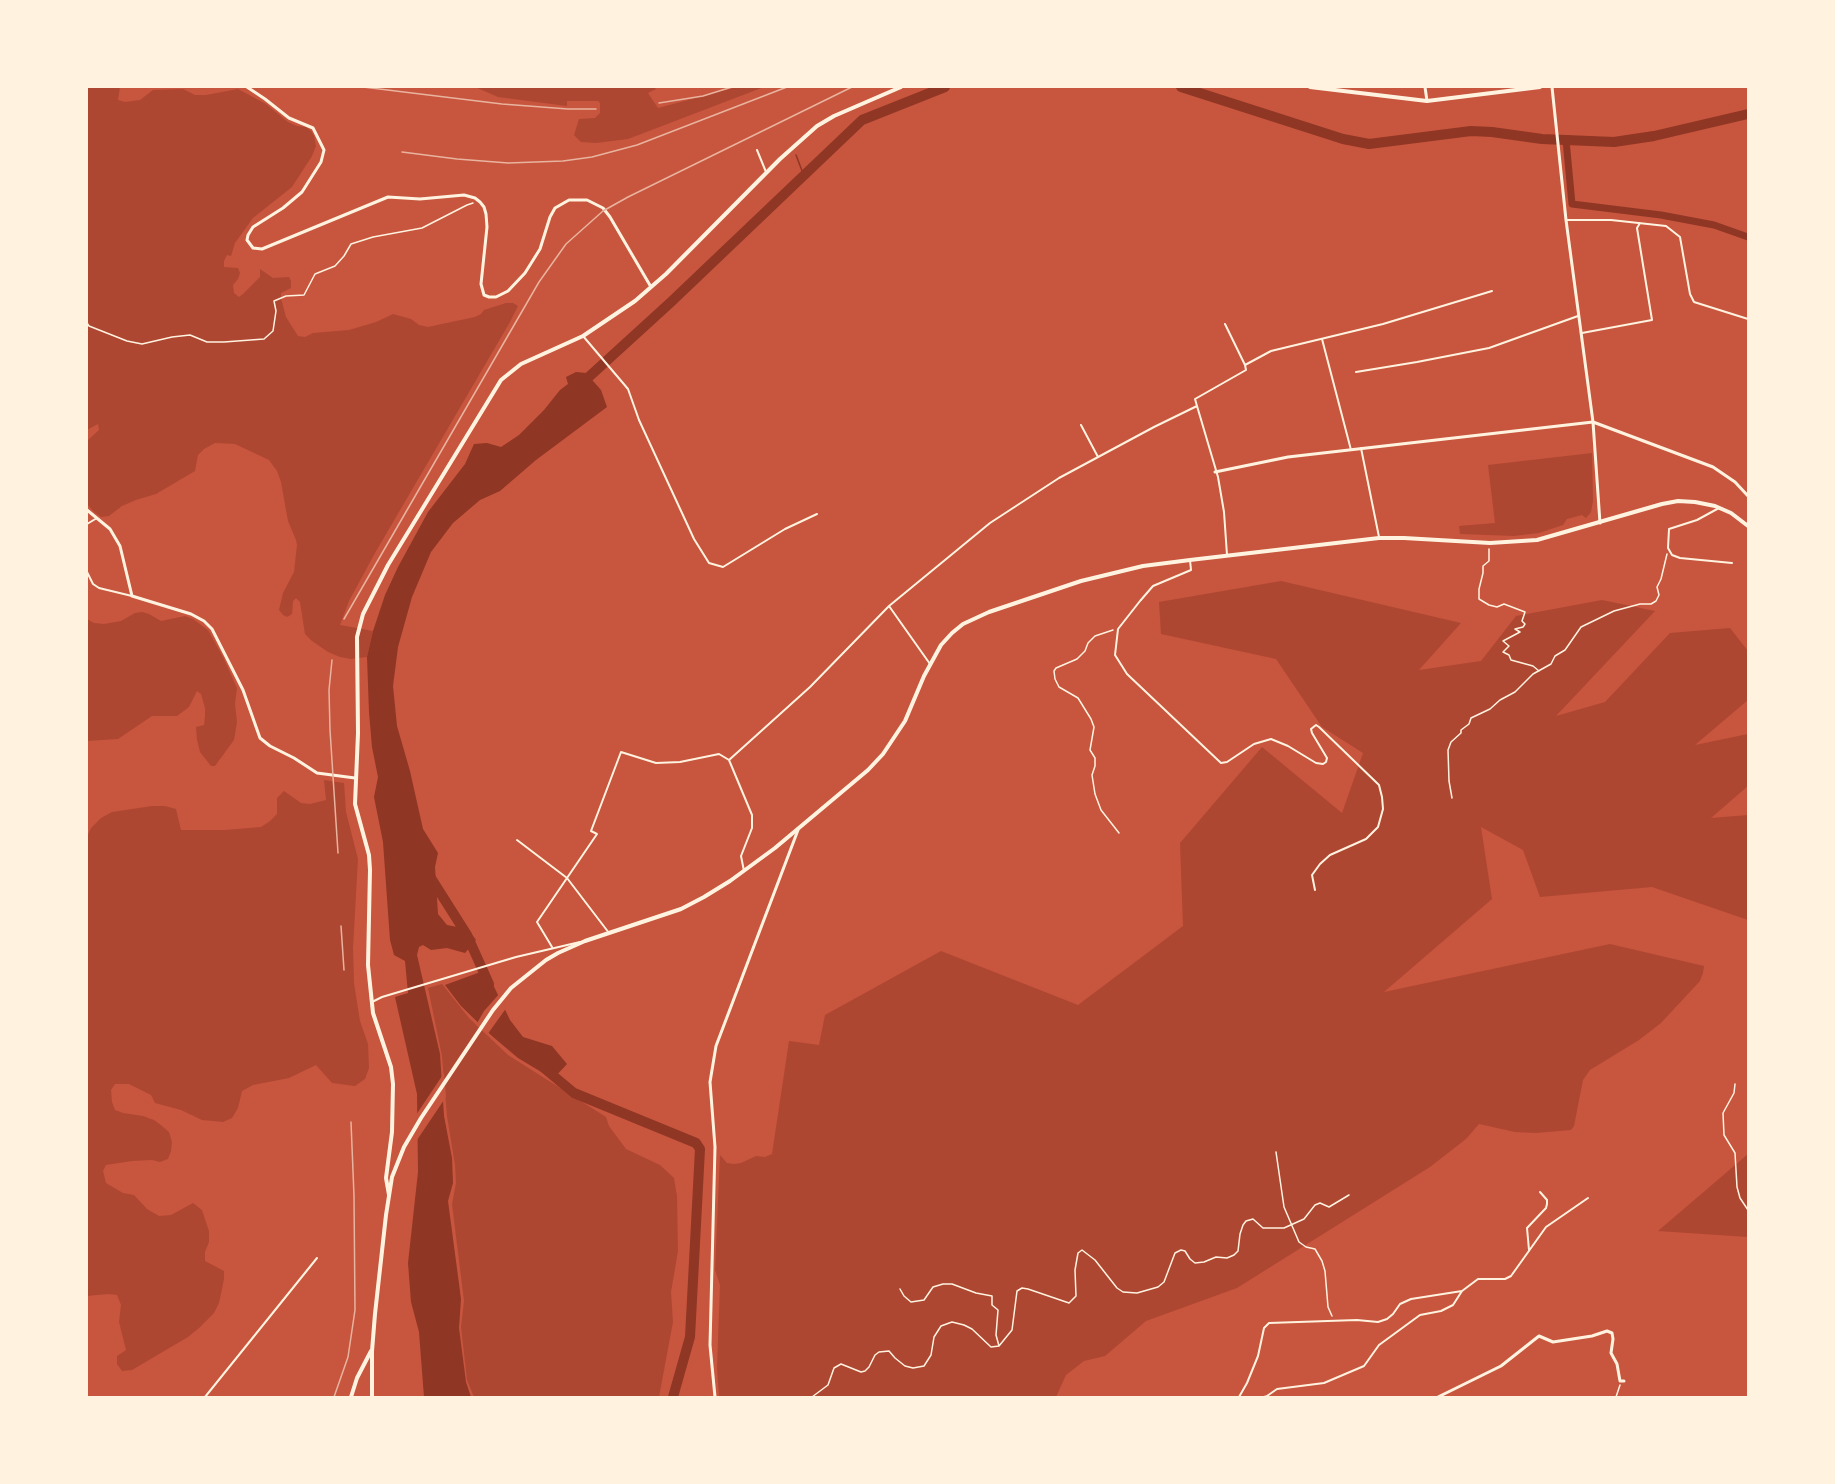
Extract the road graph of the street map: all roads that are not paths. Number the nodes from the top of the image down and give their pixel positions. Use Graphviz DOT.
graph roads {
  1 [pos="247,87"];
  2 [pos="665,87"];
  3 [pos="670,87"];
  4 [pos="901,87"];
  5 [pos="1310,87"];
  6 [pos="1425,87"];
  7 [pos="1492,87"];
  8 [pos="1540,87"];
  9 [pos="1552,88"];
  10 [pos="1493,93"];
  11 [pos="1426,101"];
  12 [pos="757,150"];
  13 [pos="766,172"];
  14 [pos="1566,220"];
  15 [pos="1640,223"];
  16 [pos="651,287"];
  17 [pos="1492,291"];
  18 [pos="1578,316"];
  19 [pos="1748,319"];
  20 [pos="1225,324"];
  21 [pos="1581,333"];
  22 [pos="583,336"];
  23 [pos="1322,339"];
  24 [pos="1245,365"];
  25 [pos="1356,372"];
  26 [pos="1197,406"];
  27 [pos="1593,422"];
  28 [pos="1081,425"];
  29 [pos="1361,448"];
  30 [pos="1351,450"];
  31 [pos="1098,457"];
  32 [pos="1215,472"];
  33 [pos="1748,496"];
  34 [pos="1719,508"];
  35 [pos="87,510"];
  36 [pos="817,514"];
  37 [pos="97,518"];
  38 [pos="1600,523"];
  39 [pos="87,524"];
  40 [pos="1748,526"];
  41 [pos="1379,538"];
  42 [pos="1227,555"];
  43 [pos="1190,560"];
  44 [pos="1732,563"];
  45 [pos="87,572"];
  46 [pos="132,596"];
  47 [pos="889,606"];
  48 [pos="930,664"];
  49 [pos="729,759"];
  50 [pos="355,778"];
  51 [pos="800,826"];
  52 [pos="518,840"];
  53 [pos="744,872"];
  54 [pos="567,878"];
  55 [pos="1315,890"];
  56 [pos="609,933"];
  57 [pos="585,941"];
  58 [pos="552,947"];
  59 [pos="372,1002"];
  60 [pos="1540,1192"];
  61 [pos="389,1196"];
  62 [pos="1588,1198"];
  63 [pos="1529,1250"];
  64 [pos="316,1258"];
  65 [pos="1462,1291"];
  66 [pos="372,1351"];
  67 [pos="1622,1381"];
  68 [pos="205,1397"];
  69 [pos="351,1397"];
  70 [pos="372,1397"];
  71 [pos="715,1397"];
  72 [pos="1239,1397"];
  73 [pos="1267,1397"];
  74 [pos="1438,1397"];
  1 -- 16 [label="street"];
  2 -- 3 [label="street"];
  4 -- 13 [label="main road"];
  5 -- 11 [label="main road"];
  6 -- 11 [label="street"];
  7 -- 10 [label="street"];
  8 -- 10 [label="main road"];
  9 -- 14 [label="street"];
  10 -- 11 [label="main road"];
  12 -- 13 [label="street"];
  13 -- 16 [label="main road"];
  14 -- 15 [label="street"];
  14 -- 18 [label="street"];
  15 -- 19 [label="street"];
  15 -- 21 [label="street"];
  16 -- 22 [label="main road"];
  17 -- 23 [label="street"];
  18 -- 21 [label="street"];
  18 -- 25 [label="street"];
  20 -- 24 [label="street"];
  21 -- 27 [label="street"];
  22 -- 36 [label="street"];
  22 -- 50 [label="main road"];
  23 -- 24 [label="street"];
  23 -- 30 [label="street"];
  24 -- 26 [label="street"];
  26 -- 31 [label="street"];
  26 -- 32 [label="street"];
  27 -- 29 [label="street"];
  27 -- 33 [label="street"];
  27 -- 38 [label="street"];
  28 -- 31 [label="street"];
  29 -- 30 [label="street"];
  29 -- 41 [label="street"];
  30 -- 32 [label="street"];
  31 -- 47 [label="street"];
  32 -- 42 [label="street"];
  34 -- 38 [label="main road"];
  34 -- 40 [label="main road"];
  34 -- 44 [label="street"];
  35 -- 37 [label="street"];
  37 -- 39 [label="street"];
  37 -- 46 [label="street"];
  38 -- 41 [label="main road"];
  41 -- 42 [label="main road"];
  42 -- 43 [label="main road"];
  43 -- 48 [label="main road"];
  43 -- 55 [label="street"];
  45 -- 46 [label="street"];
  46 -- 50 [label="street"];
  47 -- 48 [label="street"];
  47 -- 49 [label="street"];
  48 -- 51 [label="main road"];
  49 -- 53 [label="street"];
  49 -- 54 [label="street"];
  50 -- 59 [label="main road"];
  51 -- 53 [label="main road"];
  51 -- 71 [label="street"];
  52 -- 54 [label="street"];
  53 -- 56 [label="main road"];
  54 -- 56 [label="street"];
  54 -- 58 [label="street"];
  56 -- 57 [label="main road"];
  57 -- 58 [label="street"];
  57 -- 61 [label="main road"];
  58 -- 59 [label="street"];
  59 -- 61 [label="main road"];
  60 -- 63 [label="street"];
  61 -- 66 [label="main road"];
  62 -- 63 [label="street"];
  63 -- 65 [label="street"];
  64 -- 68 [label="street"];
  65 -- 72 [label="street"];
  65 -- 73 [label="street"];
  66 -- 69 [label="main road"];
  66 -- 70 [label="main road"];
  67 -- 74 [label="street"];
}
